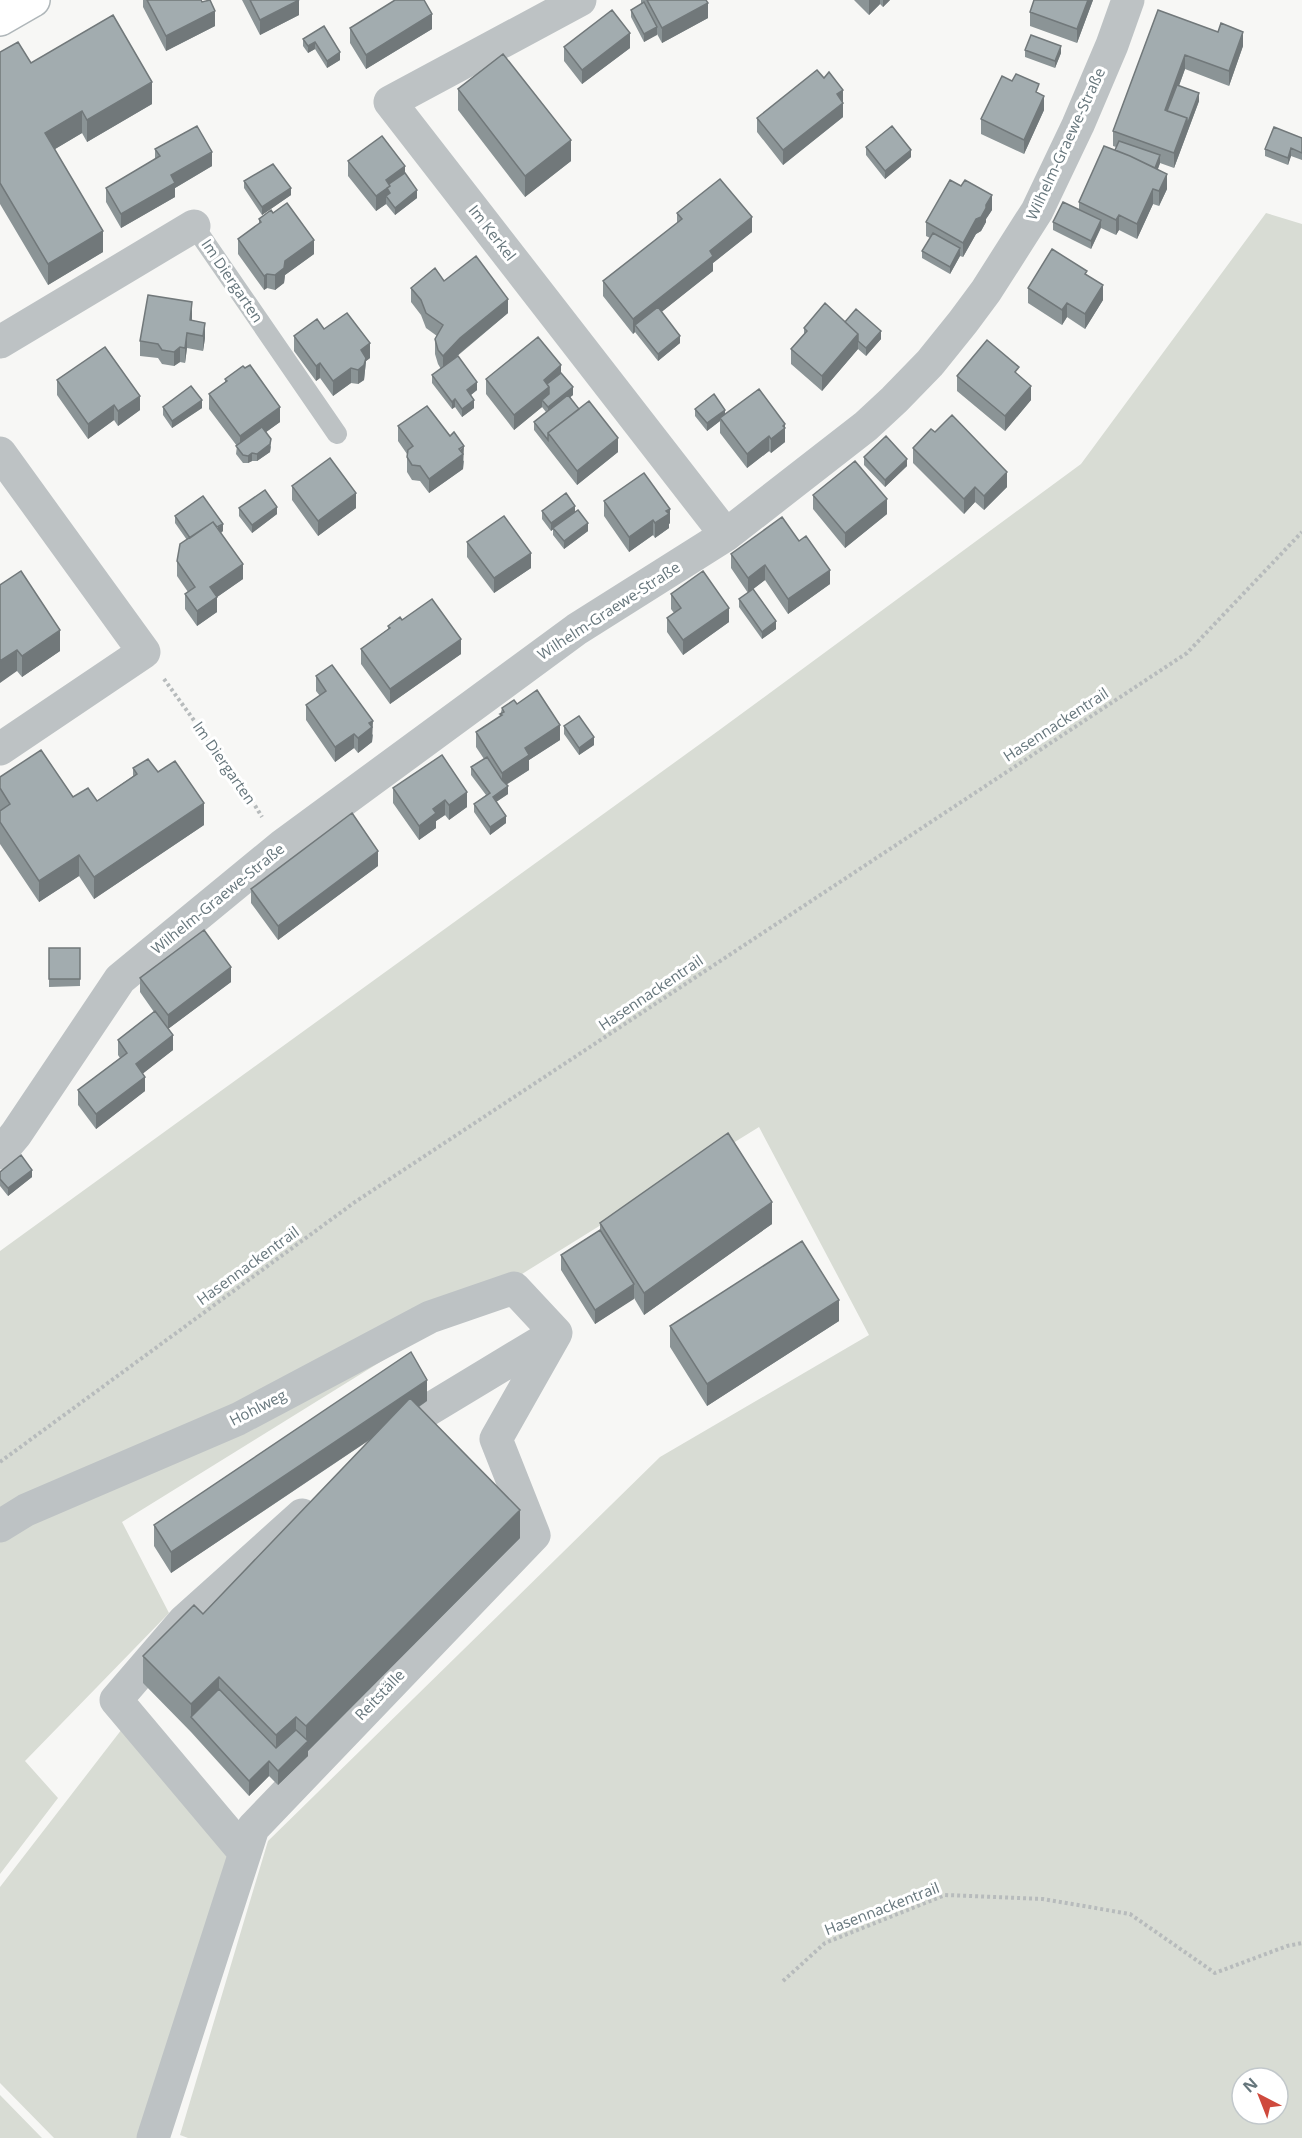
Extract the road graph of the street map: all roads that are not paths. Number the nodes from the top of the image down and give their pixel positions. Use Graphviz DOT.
graph roads {
  1 [pos="33,0"];
  2 [pos="580,0"];
  3 [pos="1128,0"];
  4 [pos="0,20"];
  5 [pos="194,226"];
  6 [pos="0,342"];
  7 [pos="337,434"];
  8 [pos="0,453"];
  9 [pos="726,535"];
  10 [pos="0,749"];
  11 [pos="0,1153"];
  12 [pos="556,1333"];
  13 [pos="369,1455"];
  14 [pos="325,1495"];
  15 [pos="0,1526"];
  16 [pos="245,1853"];
  17 [pos="153,2138"];
  1 -- 4 [label="street"];
  2 -- 9 [label="street, Im Kerkel"];
  3 -- 9 [label="street, Wilhelm-Graewe-Straße"];
  5 -- 6 [label="street, Im Diergarten"];
  5 -- 7 [label="lane, Im Diergarten"];
  8 -- 10 [label="street"];
  9 -- 11 [label="street, Wilhelm-Graewe-Straße"];
  12 -- 13 [label="street"];
  12 -- 15 [label="street, Hohlweg"];
  12 -- 16 [label="street, Reitställe"];
  14 -- 16 [label="street"];
  16 -- 17 [label="street, Reitställe"];
}
